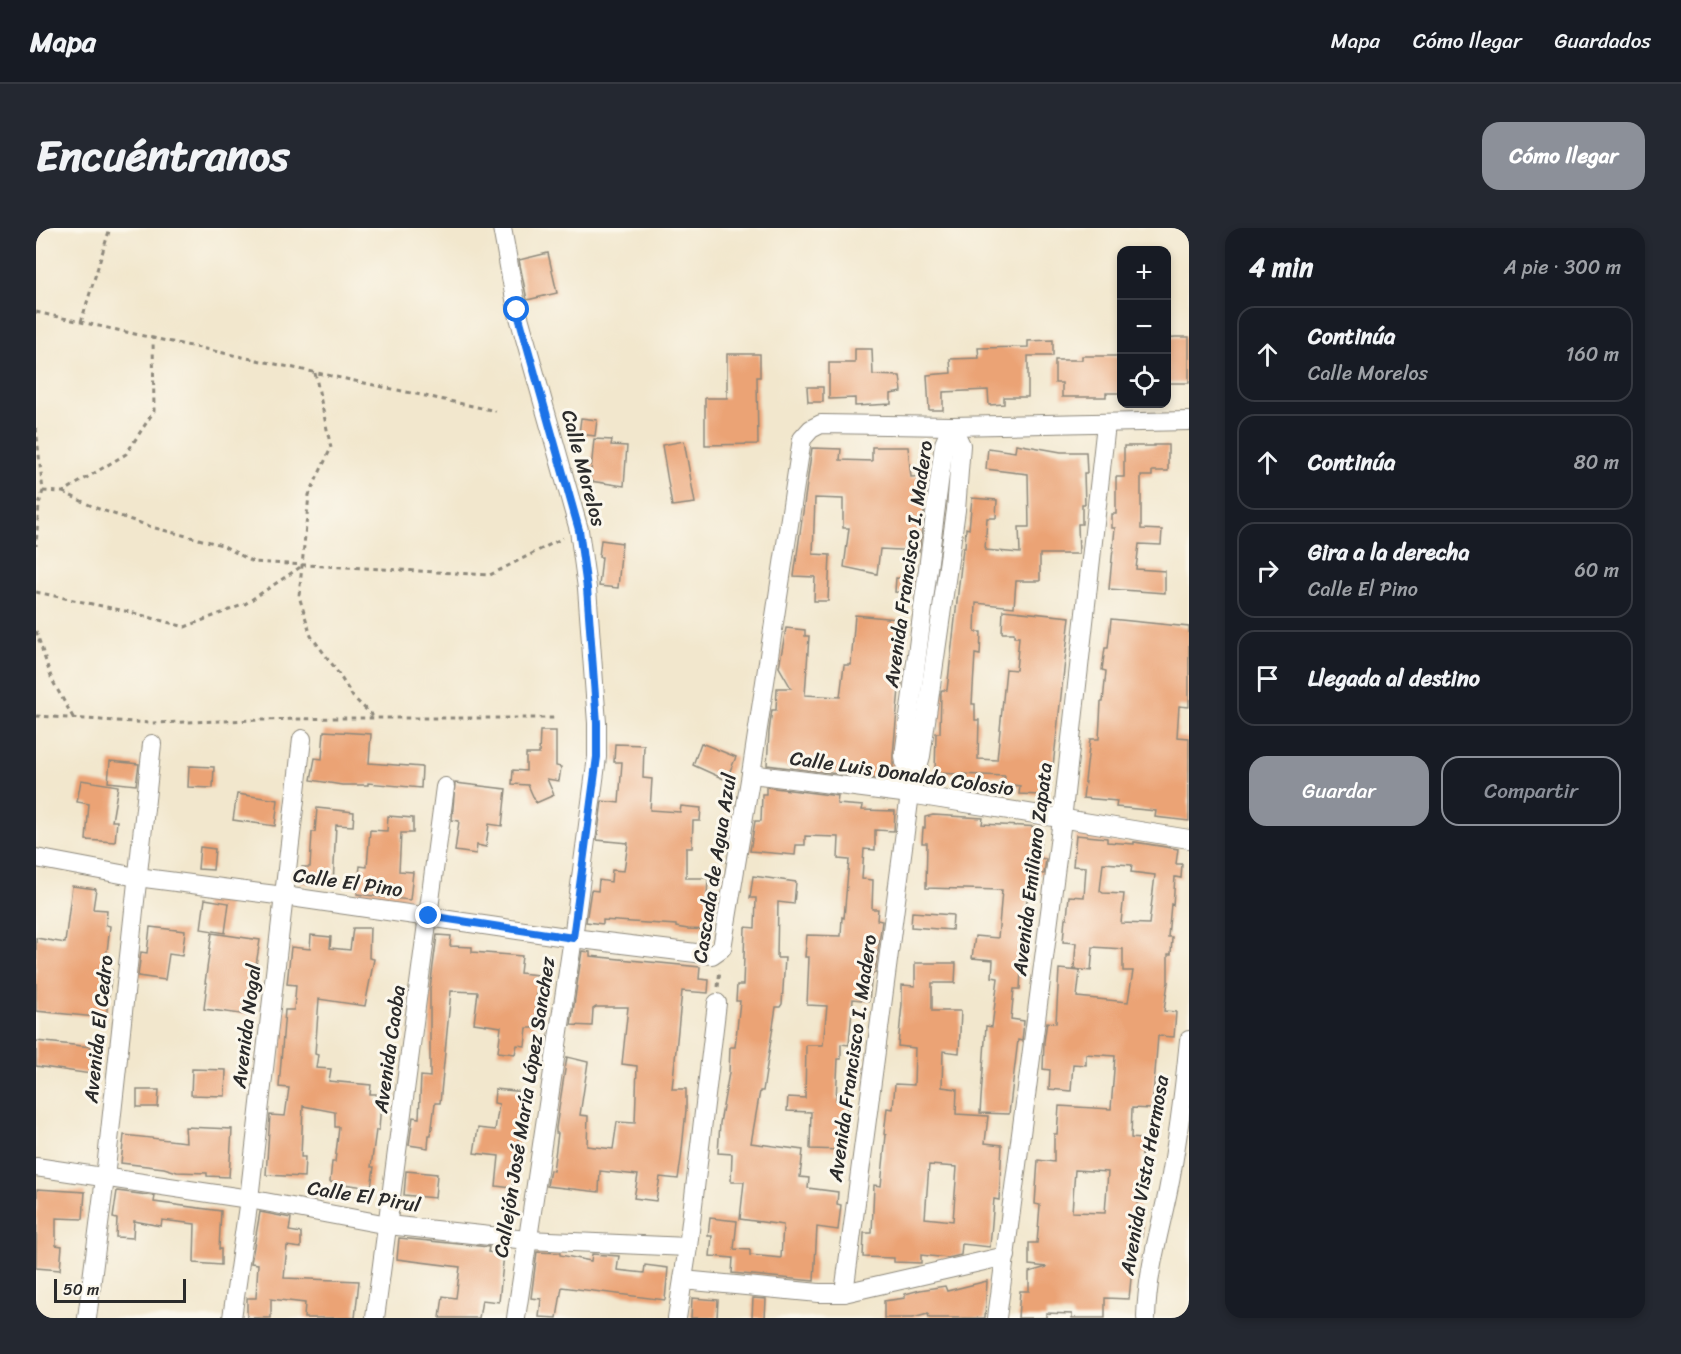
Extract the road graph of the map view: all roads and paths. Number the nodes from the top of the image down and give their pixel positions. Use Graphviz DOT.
graph roads {
  1 [pos="110,228"];
  2 [pos="502,228"];
  3 [pos="36,312"];
  4 [pos="81,322"];
  5 [pos="153,338"];
  6 [pos="315,373"];
  7 [pos="496,411"];
  8 [pos="1189,421"];
  9 [pos="1106,424"];
  10 [pos="952,426"];
  11 [pos="36,428"];
  12 [pos="43,491"];
  13 [pos="63,492"];
  14 [pos="579,530"];
  15 [pos="36,546"];
  16 [pos="303,566"];
  17 [pos="36,592"];
  18 [pos="36,631"];
  19 [pos="36,716"];
  20 [pos="376,718"];
  21 [pos="556,718"];
  22 [pos="74,719"];
  23 [pos="597,723"];
  24 [pos="303,738"];
  25 [pos="152,744"];
  26 [pos="751,774"];
  27 [pos="445,787"];
  28 [pos="910,794"];
  29 [pos="1062,820"];
  30 [pos="1189,839"];
  31 [pos="36,858"];
  32 [pos="137,877"];
  33 [pos="284,896"];
  34 [pos="429,916"];
  35 [pos="573,938"];
  36 [pos="722,948"];
  37 [pos="717,1003"];
  38 [pos="1189,1040"];
  39 [pos="36,1167"];
  40 [pos="105,1178"];
  41 [pos="249,1199"];
  42 [pos="388,1224"];
  43 [pos="527,1240"];
  44 [pos="688,1247"];
  45 [pos="1006,1256"];
  46 [pos="683,1280"];
  47 [pos="844,1293"];
  48 [pos="87,1318"];
  49 [pos="232,1318"];
  50 [pos="375,1318"];
  51 [pos="516,1318"];
  52 [pos="677,1318"];
  53 [pos="997,1318"];
  54 [pos="1146,1318"];
  1 -- 4 [label="path"];
  2 -- 14 [label="street, Calle Morelos"];
  3 -- 4 [label="path"];
  4 -- 5 [label="path"];
  5 -- 6 [label="path"];
  5 -- 13 [label="path"];
  6 -- 7 [label="path"];
  6 -- 16 [label="path"];
  8 -- 9 [label="street"];
  9 -- 10 [label="street"];
  9 -- 29 [label="street, Avenida Emiliano Zapata"];
  10 -- 26 [label="street, Cascada de Agua Azul"];
  10 -- 28 [label="street, Avenida Francisco I. Madero"];
  11 -- 12 [label="path"];
  12 -- 13 [label="path"];
  12 -- 15 [label="path"];
  13 -- 16 [label="path"];
  14 -- 16 [label="path"];
  14 -- 23 [label="street, Calle Morelos"];
  16 -- 17 [label="path"];
  16 -- 20 [label="path"];
  18 -- 22 [label="path"];
  19 -- 22 [label="path"];
  20 -- 21 [label="path"];
  20 -- 22 [label="path"];
  23 -- 35 [label="street, Callejón José María López Sanchez"];
  24 -- 33 [label="street, Avenida Nogal"];
  25 -- 32 [label="street, Avenida El Cedro"];
  26 -- 28 [label="street, Calle Luis Donaldo Colosio"];
  26 -- 36 [label="street, Cascada de Agua Azul"];
  27 -- 34 [label="street, Avenida Caoba"];
  28 -- 29 [label="street, Calle Luis Donaldo Colosio"];
  28 -- 47 [label="street, Avenida Francisco I. Madero"];
  29 -- 30 [label="street, Calle Luis Donaldo Colosio"];
  29 -- 45 [label="street, Avenida Emiliano Zapata"];
  31 -- 32 [label="street, Calle El Pino"];
  32 -- 33 [label="street, Calle El Pino"];
  32 -- 40 [label="street, Avenida El Cedro"];
  33 -- 34 [label="street, Calle El Pino"];
  33 -- 41 [label="street, Avenida Nogal"];
  34 -- 35 [label="street, Calle El Pino"];
  34 -- 42 [label="street, Avenida Caoba"];
  35 -- 36 [label="street, Calle El Pino"];
  35 -- 43 [label="street, Callejón José María López Sanchez"];
  36 -- 37 [label="path, Cascada de Agua Azul"];
  37 -- 44 [label="street"];
  38 -- 54 [label="street, Avenida Vista Hermosa"];
  39 -- 40 [label="street, Calle El Pirul"];
  40 -- 41 [label="street, Calle El Pirul"];
  40 -- 48 [label="street, Avenida El Cedro"];
  41 -- 42 [label="street, Calle El Pirul"];
  41 -- 49 [label="street, Avenida Nogal"];
  42 -- 43 [label="street, Calle El Pirul"];
  42 -- 50 [label="street, Avenida Caoba"];
  43 -- 44 [label="street, Calle El Pirul"];
  43 -- 51 [label="street, Callejón José María López Sanchez"];
  44 -- 46 [label="street"];
  45 -- 47 [label="street"];
  45 -- 53 [label="street, Avenida Emiliano Zapata"];
  46 -- 47 [label="street"];
  46 -- 52 [label="street"];
}
